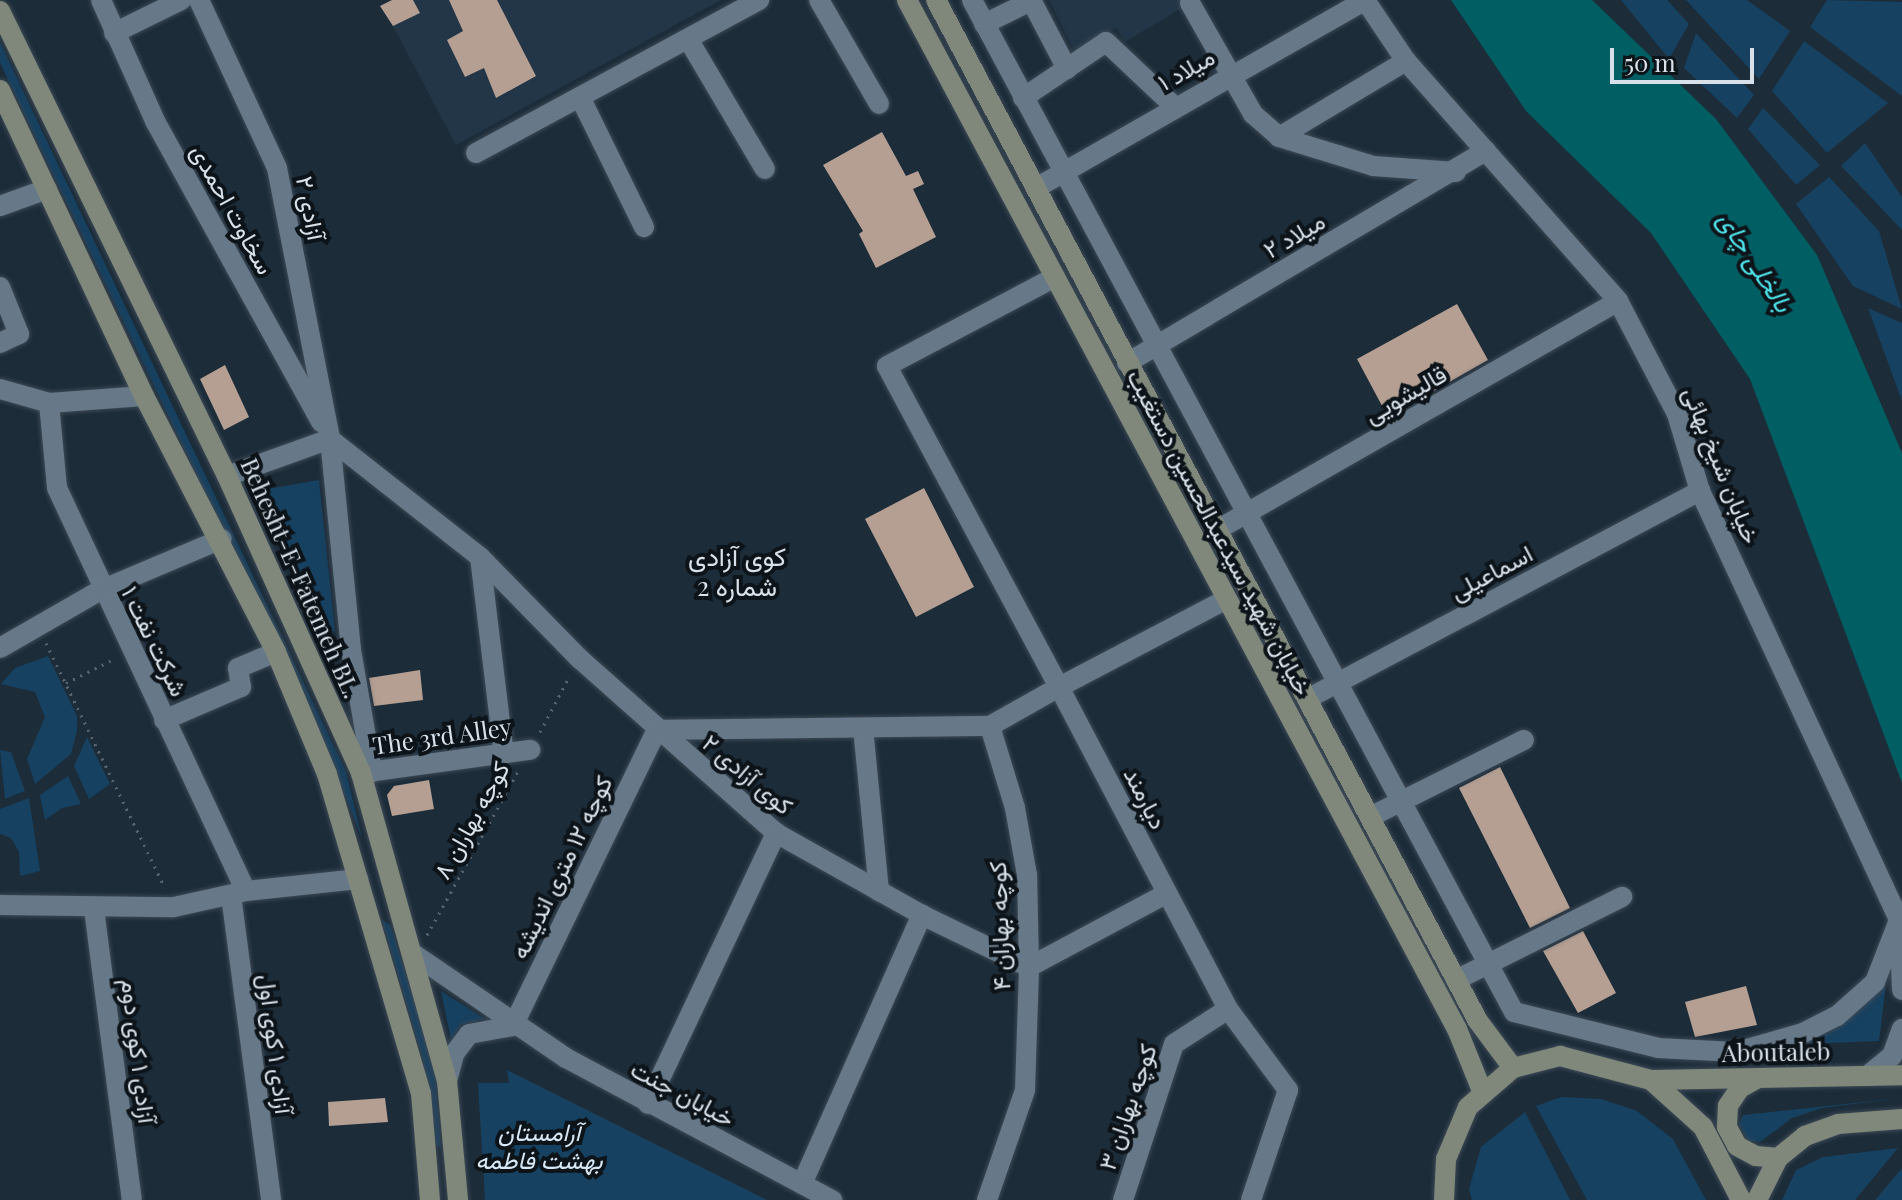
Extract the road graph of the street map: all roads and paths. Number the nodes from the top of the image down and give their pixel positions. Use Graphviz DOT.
graph roads {
  1 [pos="101,0"];
  2 [pos="181,0"];
  3 [pos="199,0"];
  4 [pos="759,0"];
  5 [pos="819,0"];
  6 [pos="907,0"];
  7 [pos="936,0"];
  8 [pos="972,0"];
  9 [pos="1365,0"];
  10 [pos="1031,1"];
  11 [pos="1190,3"];
  12 [pos="0,11"];
  13 [pos="984,24"];
  14 [pos="114,33"];
  15 [pos="688,39"];
  16 [pos="1406,61"];
  17 [pos="1067,69"];
  18 [pos="1231,74"];
  19 [pos="0,90"];
  20 [pos="580,97"];
  21 [pos="1023,98"];
  22 [pos="879,104"];
  23 [pos="1174,106"];
  24 [pos="1279,137"];
  25 [pos="1486,151"];
  26 [pos="476,153"];
  27 [pos="765,169"];
  28 [pos="1062,171"];
  29 [pos="1456,172"];
  30 [pos="1036,188"];
  31 [pos="47,189"];
  32 [pos="0,206"];
  33 [pos="644,227"];
  34 [pos="1055,277"];
  35 [pos="0,287"];
  36 [pos="1618,301"];
  37 [pos="0,343"];
  38 [pos="1159,343"];
  39 [pos="1127,363"];
  40 [pos="0,389"];
  41 [pos="144,396"];
  42 [pos="49,403"];
  43 [pos="330,439"];
  44 [pos="227,476"];
  45 [pos="1700,491"];
  46 [pos="1248,514"];
  47 [pos="1217,530"];
  48 [pos="222,539"];
  49 [pos="480,557"];
  50 [pos="101,590"];
  51 [pos="1225,600"];
  52 [pos="39,629"];
  53 [pos="0,648"];
  54 [pos="132,651"];
  55 [pos="276,652"];
  56 [pos="580,659"];
  57 [pos="1340,682"];
  58 [pos="66,683"];
  59 [pos="1059,687"];
  60 [pos="1307,699"];
  61 [pos="164,720"];
  62 [pos="990,726"];
  63 [pos="863,728"];
  64 [pos="657,730"];
  65 [pos="1524,740"];
  66 [pos="530,750"];
  67 [pos="504,754"];
  68 [pos="366,772"];
  69 [pos="1403,800"];
  70 [pos="1370,817"];
  71 [pos="776,833"];
  72 [pos="391,872"];
  73 [pos="358,879"];
  74 [pos="879,891"];
  75 [pos="238,893"];
  76 [pos="1166,894"];
  77 [pos="1622,897"];
  78 [pos="0,905"];
  79 [pos="174,907"];
  80 [pos="94,909"];
  81 [pos="922,915"];
  82 [pos="1900,924"];
  83 [pos="415,955"];
  84 [pos="1486,966"];
  85 [pos="1029,967"];
  86 [pos="1456,980"];
  87 [pos="1902,990"];
  88 [pos="1228,1009"];
  89 [pos="513,1026"];
  90 [pos="1902,1029"];
  91 [pos="1513,1068"];
  92 [pos="1902,1075"];
  93 [pos="1867,1076"];
  94 [pos="1758,1078"];
  95 [pos="1651,1080"];
  96 [pos="447,1081"];
  97 [pos="1482,1091"];
  98 [pos="648,1104"];
  99 [pos="1902,1119"];
  100 [pos="1778,1158"];
  101 [pos="455,1162"];
  102 [pos="428,1164"];
  103 [pos="802,1184"];
  104 [pos="132,1200"];
  105 [pos="271,1200"];
  106 [pos="430,1200"];
  107 [pos="458,1200"];
  108 [pos="832,1200"];
  109 [pos="987,1200"];
  110 [pos="1123,1200"];
  111 [pos="1251,1200"];
  112 [pos="1444,1200"];
  113 [pos="1741,1200"];
  114 [pos="1757,1200"];
  1 -- 14 [label="street, سخاوت احمدی"];
  2 -- 14 [label="street"];
  3 -- 43 [label="street, آزادی ۲"];
  4 -- 15 [label="street"];
  5 -- 22 [label="street"];
  6 -- 34 [label="main road, خیابان شهید سیدعبدالحسین دستغیب"];
  7 -- 30 [label="main road, خیابان شهید سیدعبدالحسین دستغیب"];
  8 -- 13 [label="street"];
  9 -- 16 [label="street, خیابان شیخ بهائی"];
  9 -- 18 [label="street, میلاد ۱"];
  10 -- 13 [label="street"];
  10 -- 17 [label="street"];
  11 -- 18 [label="street"];
  12 -- 44 [label="main road, Behesht-E-Fatemeh BL."];
  13 -- 21 [label="street"];
  14 -- 43 [label="street, سخاوت احمدی"];
  15 -- 20 [label="street"];
  15 -- 27 [label="street"];
  16 -- 24 [label="street"];
  16 -- 25 [label="street, خیابان شیخ بهائی"];
  17 -- 21 [label="street"];
  17 -- 23 [label="street"];
  18 -- 23 [label="street, میلاد ۱"];
  18 -- 24 [label="street"];
  19 -- 31 [label="main road"];
  20 -- 26 [label="street"];
  20 -- 33 [label="street"];
  21 -- 28 [label="street"];
  23 -- 28 [label="street, میلاد ۱"];
  24 -- 29 [label="street"];
  25 -- 29 [label="street, میلاد ۲"];
  25 -- 36 [label="street, خیابان شیخ بهائی"];
  28 -- 30 [label="street, میلاد ۱"];
  28 -- 38 [label="street"];
  29 -- 38 [label="street, میلاد ۲"];
  30 -- 39 [label="main road, خیابان شهید سیدعبدالحسین دستغیب"];
  31 -- 32 [label="street"];
  31 -- 41 [label="main road"];
  34 -- 51 [label="main road, خیابان شهید سیدعبدالحسین دستغیب"];
  34 -- 59 [label="street, دیارمند"];
  35 -- 37 [label="street"];
  36 -- 45 [label="street, خیابان شیخ بهائی"];
  36 -- 46 [label="street, قالیشویی"];
  38 -- 39 [label="street, میلاد ۲"];
  38 -- 46 [label="street"];
  39 -- 47 [label="main road, خیابان شهید سیدعبدالحسین دستغیب"];
  40 -- 42 [label="street"];
  41 -- 42 [label="street"];
  41 -- 48 [label="main road"];
  42 -- 50 [label="street, شرکت نفت ۱"];
  43 -- 44 [label="street"];
  43 -- 49 [label="street, کوی آزادی ۲"];
  43 -- 68 [label="street, آزادی ۲"];
  44 -- 68 [label="main road, Behesht-E-Fatemeh BL."];
  45 -- 57 [label="street, اسماعیلی"];
  45 -- 82 [label="street, خیابان شیخ بهائی"];
  46 -- 47 [label="street, قالیشویی"];
  46 -- 57 [label="street"];
  47 -- 60 [label="main road, خیابان شهید سیدعبدالحسین دستغیب"];
  48 -- 50 [label="street"];
  48 -- 55 [label="main road"];
  49 -- 56 [label="street, کوی آزادی ۲"];
  49 -- 67 [label="street"];
  50 -- 52 [label="street"];
  50 -- 54 [label="street, شرکت نفت ۱"];
  51 -- 59 [label="street"];
  51 -- 97 [label="main road, خیابان شهید سیدعبدالحسین دستغیب"];
  52 -- 53 [label="street"];
  52 -- 58 [label="path"];
  54 -- 58 [label="path"];
  54 -- 61 [label="street, شرکت نفت ۱"];
  55 -- 61 [label="street"];
  55 -- 73 [label="main road"];
  56 -- 64 [label="street, کوی آزادی ۲"];
  56 -- 66 [label="path, کوچه بهاران ۸"];
  57 -- 60 [label="street, اسماعیلی"];
  57 -- 69 [label="street"];
  58 -- 79 [label="path"];
  59 -- 62 [label="street"];
  59 -- 76 [label="street, دیارمند"];
  60 -- 70 [label="main road, خیابان شهید سیدعبدالحسین دستغیب"];
  61 -- 75 [label="street, شرکت نفت ۱"];
  62 -- 63 [label="street"];
  62 -- 85 [label="street, کوچه بهاران ۴"];
  63 -- 64 [label="street"];
  63 -- 74 [label="street"];
  64 -- 71 [label="street, کوی آزادی ۲"];
  64 -- 89 [label="street, کوچه ۱۲ متری اندیشه"];
  65 -- 69 [label="street"];
  66 -- 67 [label="street, The 3rd Alley"];
  66 -- 83 [label="path, کوچه بهاران ۸"];
  67 -- 68 [label="street, The 3rd Alley"];
  68 -- 72 [label="main road, Behesht-E-Fatemeh BL."];
  69 -- 70 [label="street"];
  69 -- 84 [label="street"];
  70 -- 86 [label="main road, خیابان شهید سیدعبدالحسین دستغیب"];
  71 -- 74 [label="street, کوی آزادی ۲"];
  71 -- 98 [label="street"];
  72 -- 73 [label="main road"];
  72 -- 83 [label="main road, Behesht-E-Fatemeh BL."];
  73 -- 75 [label="street"];
  73 -- 102 [label="main road"];
  74 -- 81 [label="street, کوی آزادی ۲"];
  75 -- 79 [label="street"];
  75 -- 105 [label="street, آزادی ۱ کوی اول"];
  76 -- 85 [label="street"];
  76 -- 88 [label="street, دیارمند"];
  77 -- 84 [label="street"];
  78 -- 80 [label="street"];
  79 -- 80 [label="street"];
  80 -- 104 [label="street, آزادی ۱ کوی دوم"];
  81 -- 85 [label="street, کوی آزادی ۲"];
  81 -- 103 [label="street"];
  82 -- 84 [label="street"];
  82 -- 87 [label="street, خیابان شیخ بهائی"];
  83 -- 89 [label="street, خیابان جنت"];
  83 -- 96 [label="main road, Behesht-E-Fatemeh BL."];
  84 -- 86 [label="street"];
  85 -- 109 [label="street, کوچه بهاران ۴"];
  86 -- 91 [label="main road, خیابان شهید سیدعبدالحسین دستغیب"];
  88 -- 110 [label="street, کوچه بهاران ۳"];
  88 -- 111 [label="street, دیارمند"];
  89 -- 96 [label="street"];
  89 -- 98 [label="street, خیابان جنت"];
  90 -- 93 [label="street"];
  91 -- 95 [label="main road"];
  91 -- 97 [label="main road"];
  92 -- 93 [label="main road, Aboutaleb"];
  93 -- 94 [label="main road, Aboutaleb"];
  94 -- 95 [label="main road, Aboutaleb"];
  94 -- 100 [label="main road"];
  95 -- 113 [label="main road"];
  96 -- 101 [label="main road, Behesht-E-Fatemeh BL."];
  97 -- 112 [label="main road"];
  98 -- 103 [label="street, خیابان جنت"];
  99 -- 100 [label="main road"];
  100 -- 114 [label="main road"];
  101 -- 102 [label="main road"];
  101 -- 107 [label="main road, Behesht-E-Fatemeh BL."];
  102 -- 106 [label="main road"];
  103 -- 108 [label="street, خیابان جنت"];
}
